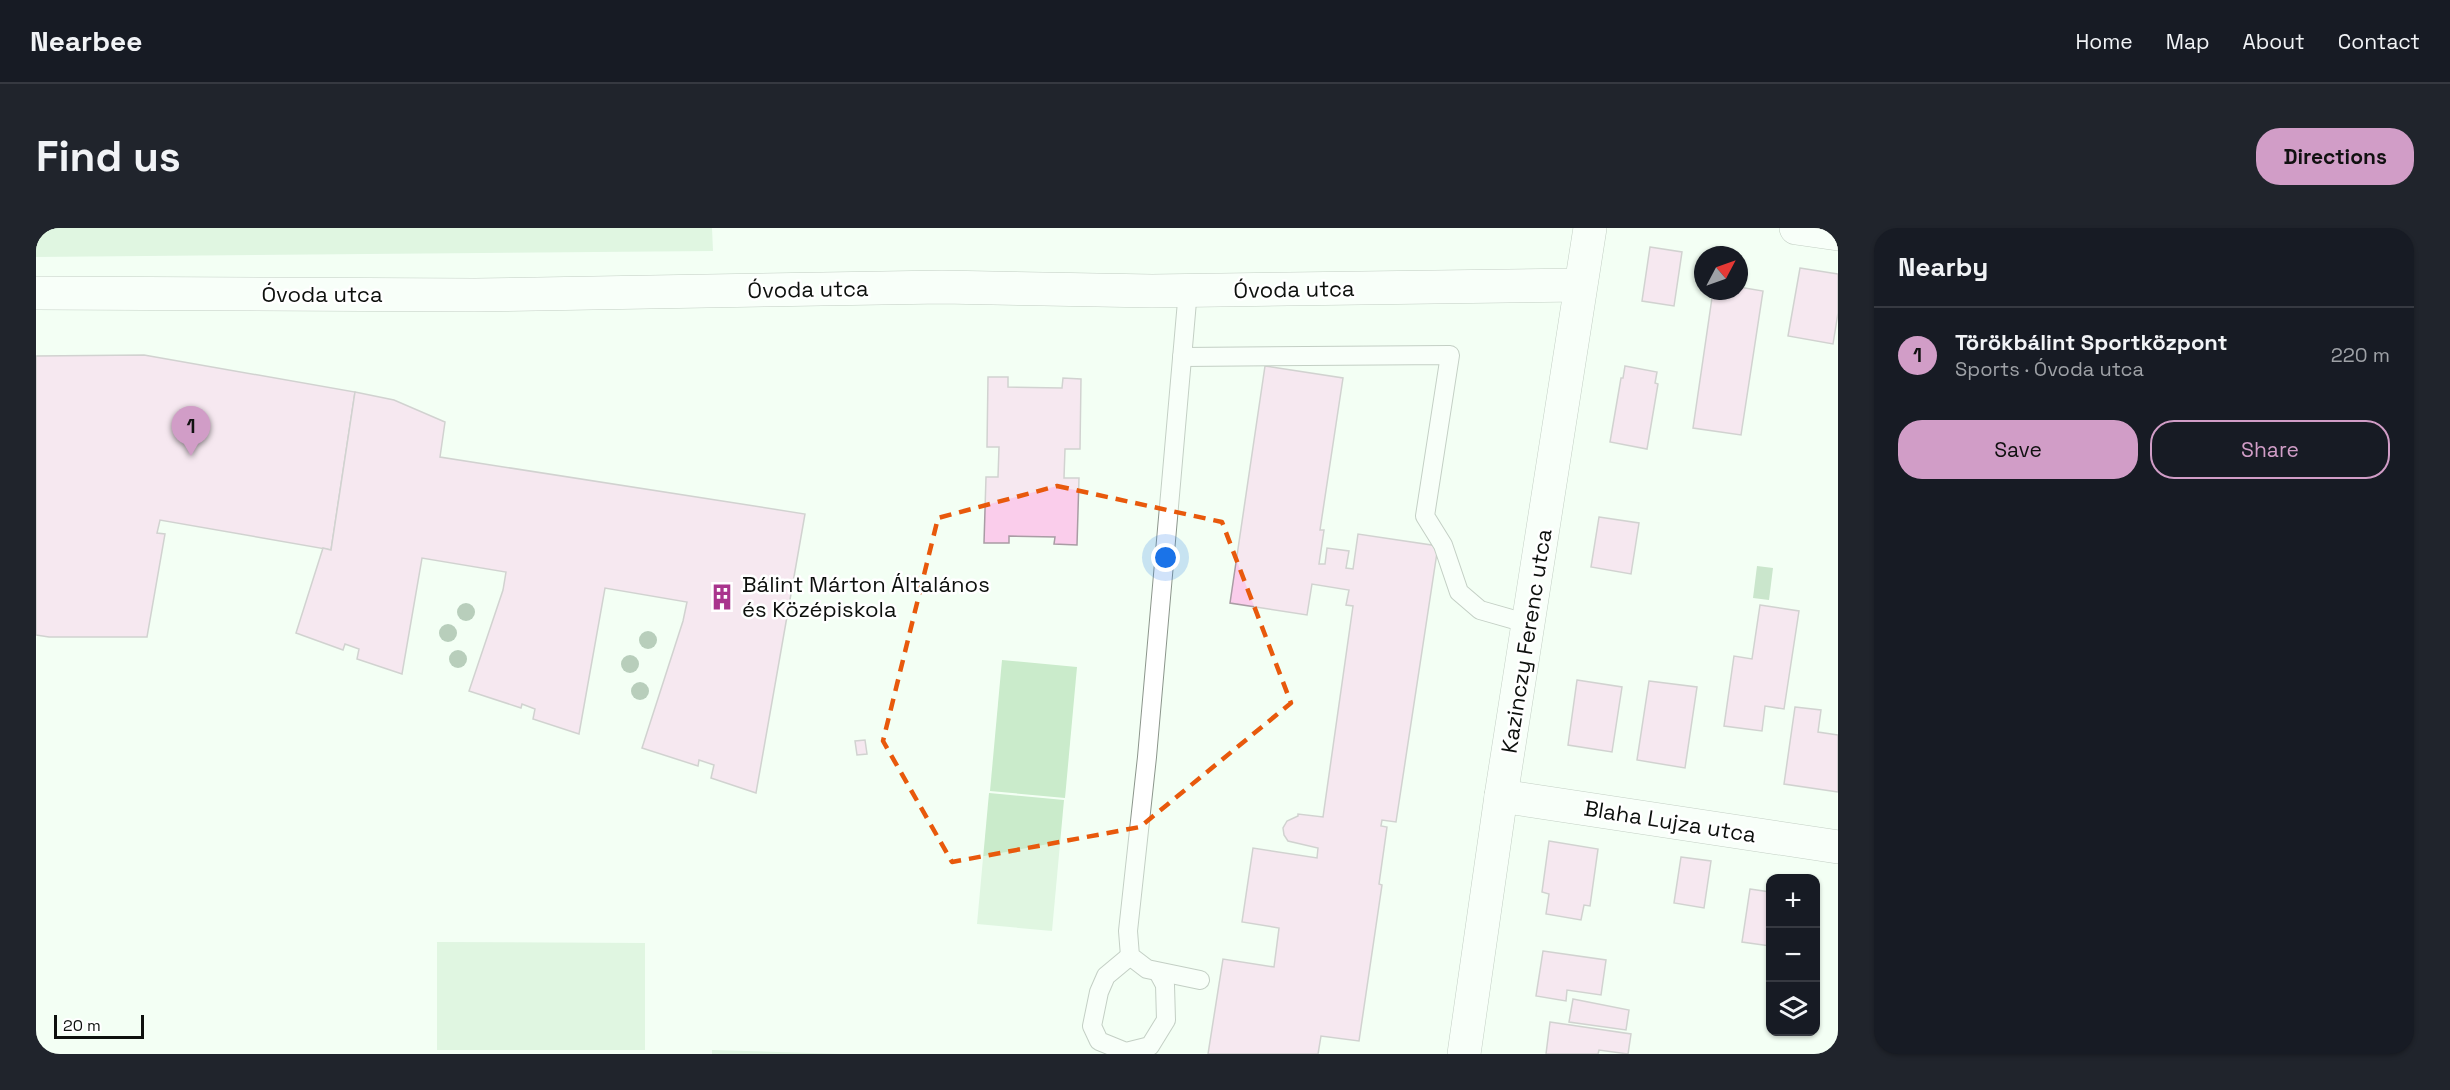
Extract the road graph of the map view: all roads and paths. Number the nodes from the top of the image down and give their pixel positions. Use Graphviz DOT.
graph roads {
  1 [pos="1590,228"];
  2 [pos="1796,228"];
  3 [pos="1838,234"];
  4 [pos="1580,285"];
  5 [pos="1188,290"];
  6 [pos="36,293"];
  7 [pos="1182,357"];
  8 [pos="1529,624"];
  9 [pos="1501,796"];
  10 [pos="1838,847"];
  11 [pos="1131,956"];
  12 [pos="1158,972"];
  13 [pos="1200,980"];
  14 [pos="1464,1054"];
  1 -- 4 [label="street, Kazinczy Ferenc utca"];
  2 -- 3 [label="street"];
  4 -- 5 [label="street, Óvoda utca"];
  4 -- 8 [label="street, Kazinczy Ferenc utca"];
  5 -- 6 [label="street, Óvoda utca"];
  5 -- 7 [label="lane"];
  7 -- 8 [label="lane"];
  7 -- 11 [label="lane"];
  8 -- 9 [label="street, Kazinczy Ferenc utca"];
  9 -- 10 [label="street, Blaha Lujza utca"];
  9 -- 14 [label="street, Kazinczy Ferenc utca"];
  11 -- 12 [label="lane"];
  11 -- 12 [label="lane"];
  12 -- 13 [label="lane"];
}
